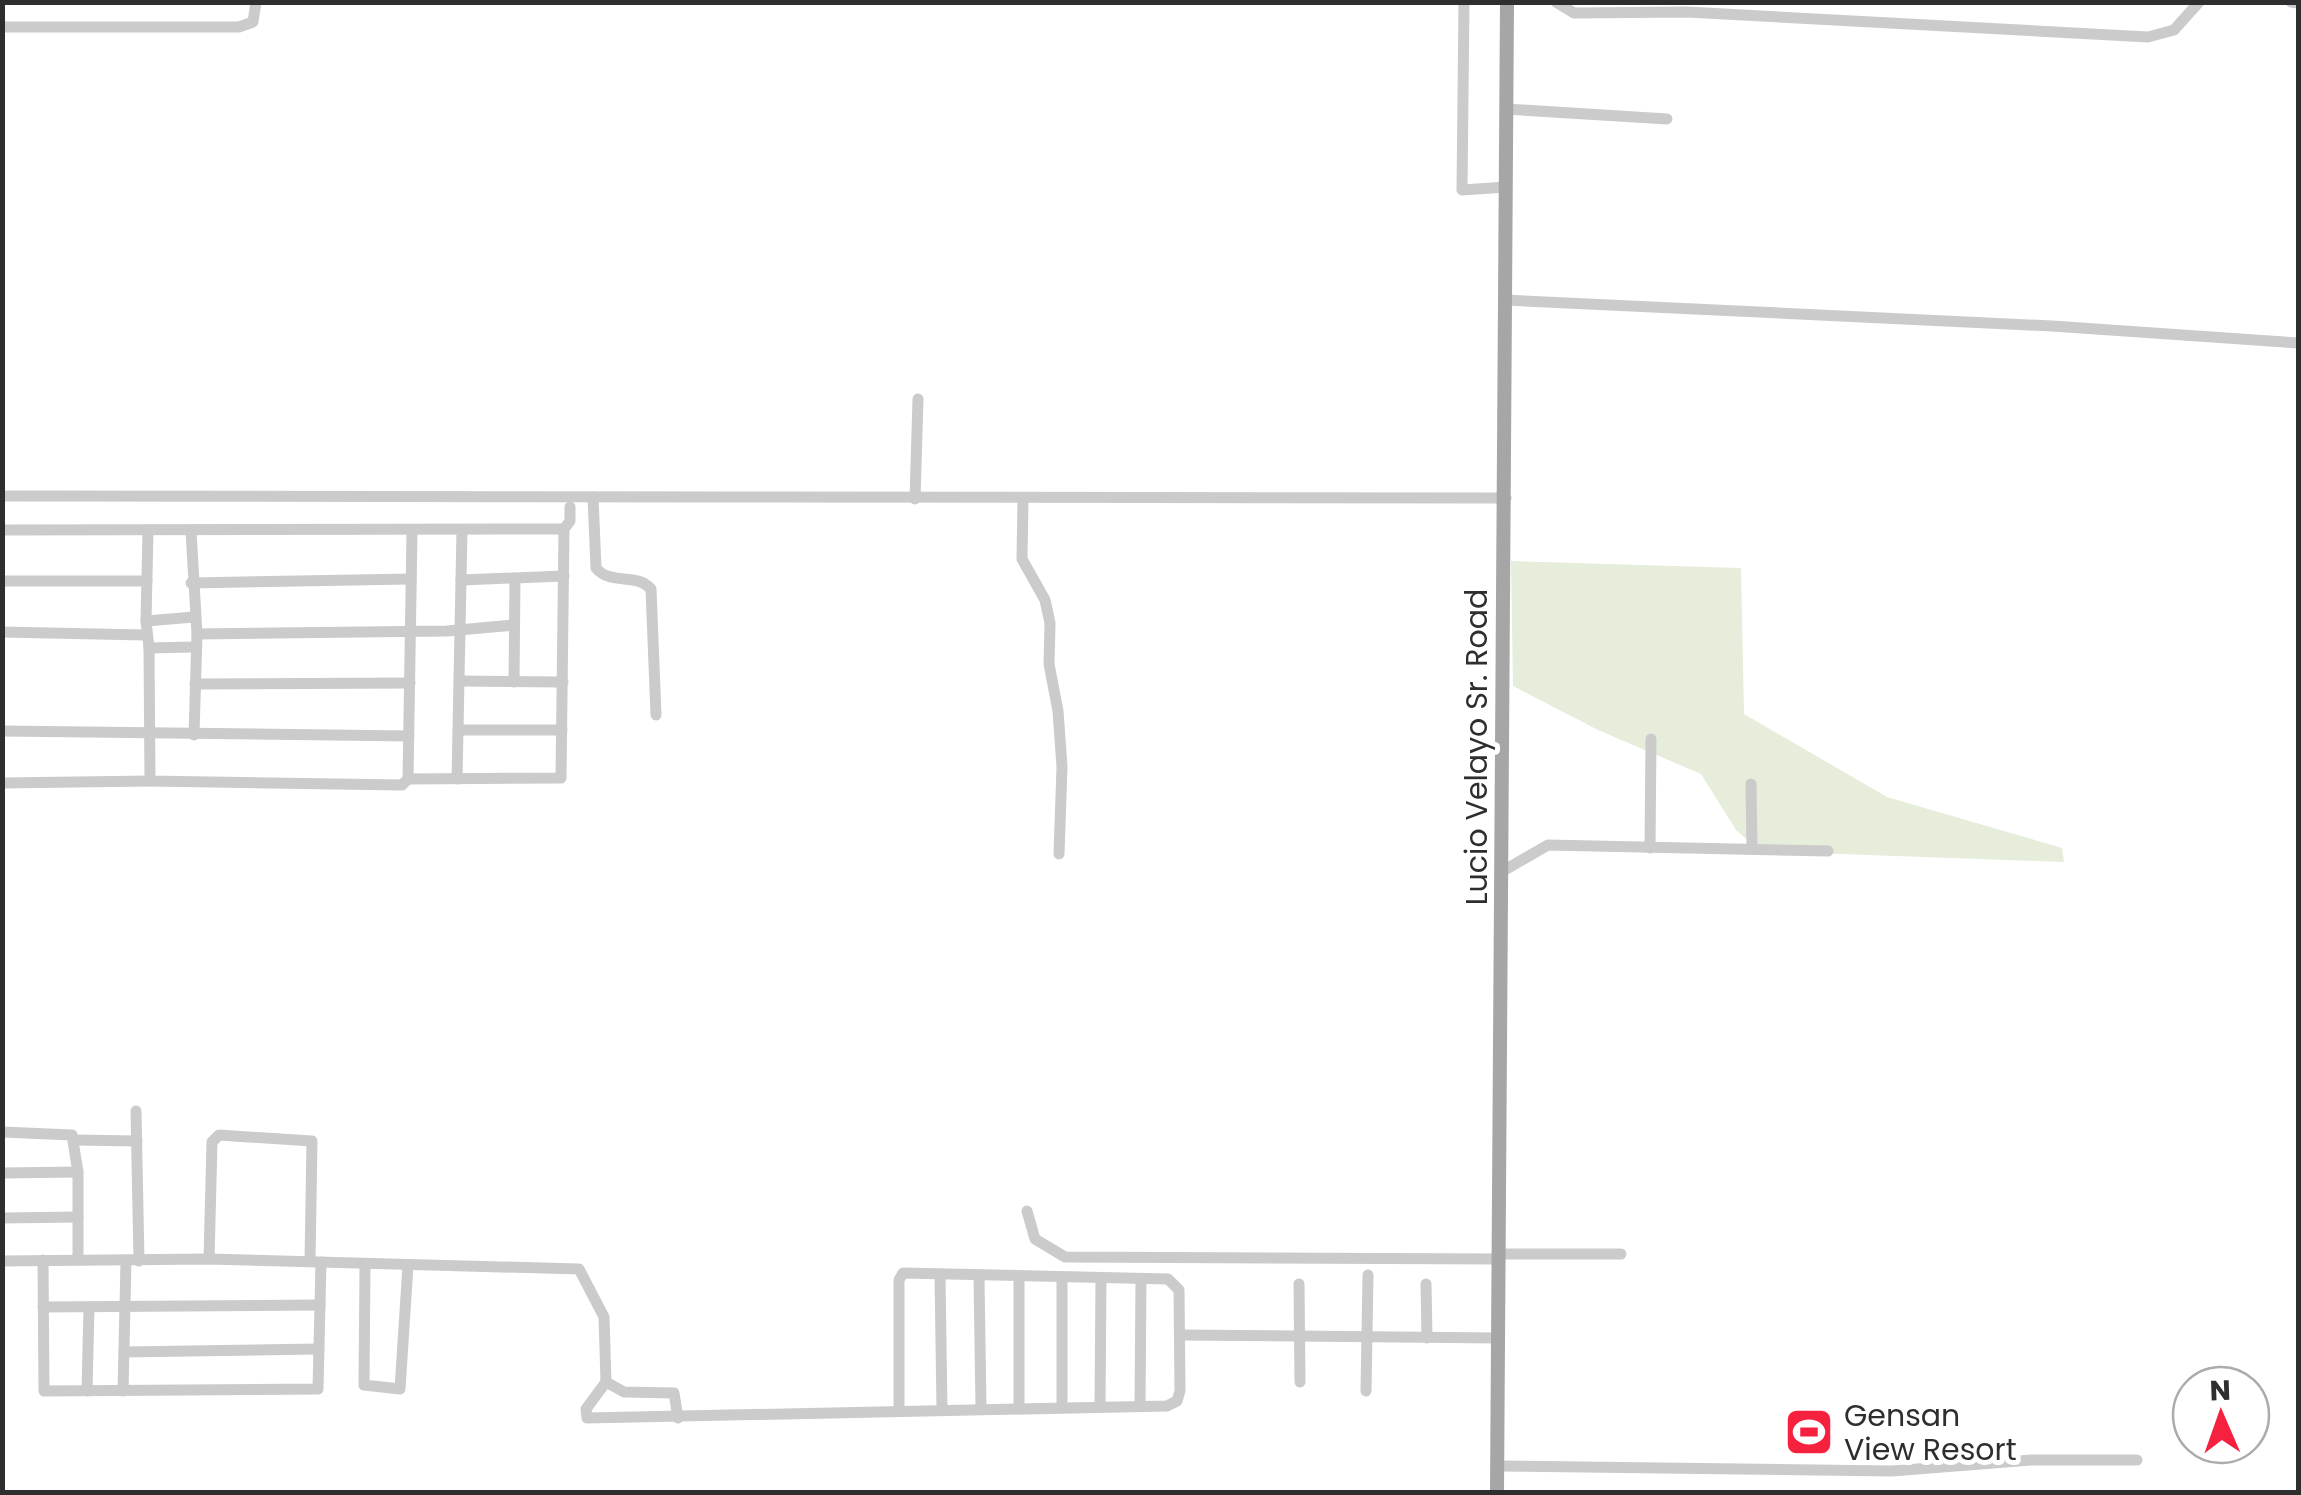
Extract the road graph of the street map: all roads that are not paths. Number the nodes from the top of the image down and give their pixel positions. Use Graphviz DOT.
graph roads {
  1 [pos="256,2"];
  2 [pos="1464,2"];
  3 [pos="1507,2"];
  4 [pos="1556,2"];
  5 [pos="2199,2"];
  6 [pos="1688,8"];
  7 [pos="2,27"];
  8 [pos="1506,109"];
  9 [pos="1668,119"];
  10 [pos="1506,187"];
  11 [pos="1505,300"];
  12 [pos="2298,343"];
  13 [pos="918,399"];
  14 [pos="2,496"];
  15 [pos="592,496"];
  16 [pos="1506,498"];
  17 [pos="914,499"];
  18 [pos="1023,500"];
  19 [pos="570,507"];
  20 [pos="564,528"];
  21 [pos="2,530"];
  22 [pos="148,530"];
  23 [pos="462,530"];
  24 [pos="191,531"];
  25 [pos="412,531"];
  26 [pos="564,576"];
  27 [pos="515,578"];
  28 [pos="411,579"];
  29 [pos="461,580"];
  30 [pos="2,581"];
  31 [pos="147,581"];
  32 [pos="191,582"];
  33 [pos="194,617"];
  34 [pos="514,625"];
  35 [pos="460,628"];
  36 [pos="410,631"];
  37 [pos="2,632"];
  38 [pos="147,634"];
  39 [pos="196,640"];
  40 [pos="458,681"];
  41 [pos="514,682"];
  42 [pos="562,682"];
  43 [pos="195,684"];
  44 [pos="410,684"];
  45 [pos="656,714"];
  46 [pos="458,730"];
  47 [pos="562,730"];
  48 [pos="2,731"];
  49 [pos="149,732"];
  50 [pos="194,735"];
  51 [pos="409,736"];
  52 [pos="1651,739"];
  53 [pos="457,779"];
  54 [pos="408,780"];
  55 [pos="150,781"];
  56 [pos="2,783"];
  57 [pos="1751,784"];
  58 [pos="1650,848"];
  59 [pos="1752,850"];
  60 [pos="1828,850"];
  61 [pos="1060,854"];
  62 [pos="1503,871"];
  63 [pos="136,1112"];
  64 [pos="2,1132"];
  65 [pos="75,1140"];
  66 [pos="136,1141"];
  67 [pos="2,1172"];
  68 [pos="78,1172"];
  69 [pos="1028,1211"];
  70 [pos="78,1217"];
  71 [pos="2,1218"];
  72 [pos="1621,1254"];
  73 [pos="1495,1258"];
  74 [pos="43,1260"];
  75 [pos="78,1260"];
  76 [pos="209,1260"];
  77 [pos="2,1261"];
  78 [pos="133,1261"];
  79 [pos="315,1262"];
  80 [pos="408,1265"];
  81 [pos="364,1266"];
  82 [pos="1368,1275"];
  83 [pos="940,1276"];
  84 [pos="979,1278"];
  85 [pos="1019,1278"];
  86 [pos="1062,1279"];
  87 [pos="1101,1279"];
  88 [pos="1141,1279"];
  89 [pos="1299,1284"];
  90 [pos="1426,1284"];
  91 [pos="126,1306"];
  92 [pos="320,1306"];
  93 [pos="43,1307"];
  94 [pos="89,1307"];
  95 [pos="1180,1336"];
  96 [pos="1300,1337"];
  97 [pos="1366,1338"];
  98 [pos="1427,1338"];
  99 [pos="1495,1338"];
  100 [pos="319,1349"];
  101 [pos="124,1352"];
  102 [pos="606,1382"];
  103 [pos="1300,1382"];
  104 [pos="87,1390"];
  105 [pos="123,1391"];
  106 [pos="1366,1391"];
  107 [pos="1062,1406"];
  108 [pos="1100,1406"];
  109 [pos="1140,1406"];
  110 [pos="899,1408"];
  111 [pos="981,1408"];
  112 [pos="1018,1408"];
  113 [pos="942,1409"];
  114 [pos="678,1418"];
  115 [pos="2137,1460"];
  116 [pos="1497,1466"];
  117 [pos="1497,1492"];
  1 -- 7 [label="street"];
  2 -- 10 [label="street"];
  3 -- 8 [label="main road, Lucio Velayo Sr. Road"];
  4 -- 6 [label="street"];
  5 -- 6 [label="street"];
  8 -- 9 [label="street"];
  8 -- 10 [label="main road, Lucio Velayo Sr. Road"];
  10 -- 11 [label="main road, Lucio Velayo Sr. Road"];
  11 -- 12 [label="street"];
  11 -- 16 [label="main road, Lucio Velayo Sr. Road"];
  13 -- 17 [label="street"];
  14 -- 15 [label="street"];
  15 -- 17 [label="street"];
  15 -- 45 [label="street"];
  16 -- 18 [label="street"];
  16 -- 62 [label="main road, Lucio Velayo Sr. Road"];
  17 -- 18 [label="street"];
  18 -- 61 [label="street"];
  19 -- 20 [label="street"];
  20 -- 23 [label="street"];
  20 -- 26 [label="street"];
  21 -- 22 [label="street"];
  22 -- 24 [label="street"];
  22 -- 31 [label="street"];
  23 -- 25 [label="street"];
  23 -- 29 [label="street"];
  24 -- 25 [label="street"];
  24 -- 32 [label="street"];
  25 -- 28 [label="street"];
  26 -- 27 [label="street"];
  26 -- 42 [label="street"];
  27 -- 29 [label="street"];
  27 -- 34 [label="street"];
  28 -- 32 [label="street"];
  28 -- 36 [label="street"];
  29 -- 35 [label="street"];
  30 -- 31 [label="street"];
  31 -- 38 [label="street"];
  32 -- 33 [label="street"];
  33 -- 38 [label="street"];
  33 -- 39 [label="street"];
  34 -- 35 [label="street"];
  34 -- 41 [label="street"];
  35 -- 36 [label="street"];
  35 -- 40 [label="street"];
  36 -- 39 [label="street"];
  36 -- 44 [label="street"];
  37 -- 38 [label="street"];
  38 -- 39 [label="street"];
  38 -- 49 [label="street"];
  39 -- 43 [label="street"];
  40 -- 41 [label="street"];
  40 -- 46 [label="street"];
  41 -- 42 [label="street"];
  42 -- 47 [label="street"];
  43 -- 44 [label="street"];
  43 -- 50 [label="street"];
  44 -- 51 [label="street"];
  46 -- 47 [label="street"];
  46 -- 53 [label="street"];
  47 -- 53 [label="street"];
  48 -- 49 [label="street"];
  49 -- 50 [label="street"];
  49 -- 55 [label="street"];
  50 -- 51 [label="street"];
  51 -- 54 [label="street"];
  52 -- 58 [label="street"];
  53 -- 54 [label="street"];
  54 -- 55 [label="street"];
  55 -- 56 [label="street"];
  57 -- 59 [label="street"];
  58 -- 59 [label="street"];
  58 -- 62 [label="street"];
  59 -- 60 [label="street"];
  62 -- 73 [label="main road, Lucio Velayo Sr. Road"];
  63 -- 66 [label="street"];
  64 -- 65 [label="street"];
  65 -- 66 [label="street"];
  65 -- 68 [label="street"];
  66 -- 78 [label="street"];
  67 -- 68 [label="street"];
  68 -- 70 [label="street"];
  69 -- 73 [label="street"];
  70 -- 71 [label="street"];
  70 -- 75 [label="street"];
  72 -- 73 [label="street"];
  73 -- 99 [label="main road, Lucio Velayo Sr. Road"];
  74 -- 75 [label="street"];
  74 -- 77 [label="street"];
  74 -- 93 [label="street"];
  75 -- 78 [label="street"];
  76 -- 78 [label="street"];
  76 -- 79 [label="street"];
  76 -- 79 [label="street"];
  78 -- 91 [label="street"];
  79 -- 81 [label="street"];
  79 -- 92 [label="street"];
  80 -- 81 [label="street"];
  80 -- 81 [label="street"];
  80 -- 102 [label="street"];
  82 -- 97 [label="street"];
  83 -- 84 [label="street"];
  83 -- 110 [label="street"];
  83 -- 113 [label="street"];
  84 -- 85 [label="street"];
  84 -- 111 [label="street"];
  85 -- 86 [label="street"];
  85 -- 112 [label="street"];
  86 -- 87 [label="street"];
  86 -- 107 [label="street"];
  87 -- 88 [label="street"];
  87 -- 108 [label="street"];
  88 -- 95 [label="street"];
  88 -- 109 [label="street"];
  89 -- 96 [label="street"];
  90 -- 98 [label="street"];
  91 -- 92 [label="street"];
  91 -- 94 [label="street"];
  91 -- 101 [label="street"];
  92 -- 100 [label="street"];
  93 -- 94 [label="street"];
  93 -- 104 [label="street"];
  94 -- 104 [label="street"];
  95 -- 96 [label="street"];
  95 -- 109 [label="street"];
  96 -- 97 [label="street"];
  96 -- 103 [label="street"];
  97 -- 98 [label="street"];
  97 -- 106 [label="street"];
  98 -- 99 [label="street"];
  99 -- 116 [label="main road, Lucio Velayo Sr. Road"];
  100 -- 101 [label="street"];
  100 -- 105 [label="street"];
  101 -- 105 [label="street"];
  102 -- 114 [label="street"];
  102 -- 114 [label="street"];
  104 -- 105 [label="street"];
  107 -- 108 [label="street"];
  107 -- 112 [label="street"];
  108 -- 109 [label="street"];
  110 -- 113 [label="street"];
  110 -- 114 [label="street"];
  111 -- 112 [label="street"];
  111 -- 113 [label="street"];
  115 -- 116 [label="street"];
  116 -- 117 [label="main road, Lucio Velayo Sr. Road"];
}
